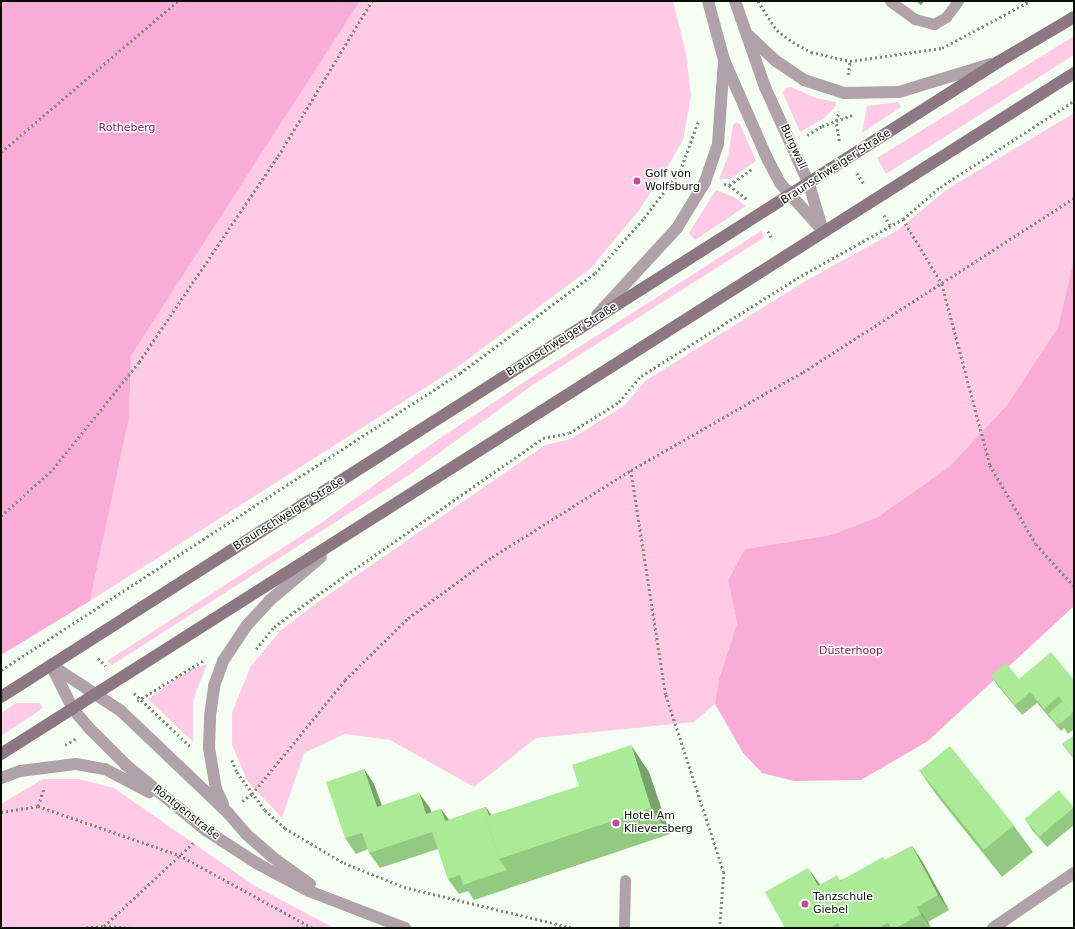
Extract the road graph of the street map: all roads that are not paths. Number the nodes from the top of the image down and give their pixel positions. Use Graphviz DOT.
graph roads {
  1 [pos="708,1"];
  2 [pos="735,1"];
  3 [pos="890,1"];
  4 [pos="958,1"];
  5 [pos="1074,17"];
  6 [pos="747,34"];
  7 [pos="724,60"];
  8 [pos="998,62"];
  9 [pos="1074,73"];
  10 [pos="809,184"];
  11 [pos="791,195"];
  12 [pos="823,231"];
  13 [pos="593,320"];
  14 [pos="363,524"];
  15 [pos="51,665"];
  16 [pos="97,693"];
  17 [pos="1,697"];
  18 [pos="73,709"];
  19 [pos="1,754"];
  20 [pos="1,778"];
  21 [pos="228,813"];
  22 [pos="192,819"];
  23 [pos="1074,873"];
  24 [pos="625,880"];
  25 [pos="362,913"];
  26 [pos="406,928"];
  27 [pos="624,928"];
  28 [pos="993,928"];
  1 -- 7 [label="street"];
  2 -- 6 [label="street, Burgwall"];
  3 -- 4 [label="lane"];
  5 -- 8 [label="main road, Braunschweiger Straße"];
  6 -- 8 [label="street, Burgwall"];
  6 -- 10 [label="street, Burgwall"];
  7 -- 11 [label="street"];
  7 -- 13 [label="street"];
  8 -- 10 [label="main road, Braunschweiger Straße"];
  9 -- 12 [label="main road"];
  10 -- 11 [label="main road, Braunschweiger Straße"];
  10 -- 12 [label="street, Burgwall"];
  11 -- 12 [label="street"];
  11 -- 13 [label="main road, Braunschweiger Straße"];
  12 -- 14 [label="main road"];
  13 -- 15 [label="main road, Braunschweiger Straße"];
  14 -- 16 [label="main road"];
  14 -- 21 [label="street"];
  15 -- 16 [label="street"];
  15 -- 17 [label="main road, Braunschweiger Straße"];
  15 -- 18 [label="street, Röntgenstraße"];
  16 -- 18 [label="main road"];
  16 -- 21 [label="street, Röntgenstraße"];
  18 -- 19 [label="main road"];
  18 -- 22 [label="street, Röntgenstraße"];
  20 -- 22 [label="street"];
  21 -- 25 [label="street, Röntgenstraße"];
  22 -- 25 [label="street, Röntgenstraße"];
  23 -- 28 [label="street"];
  24 -- 27 [label="lane"];
  25 -- 26 [label="street, Röntgenstraße"];
}
